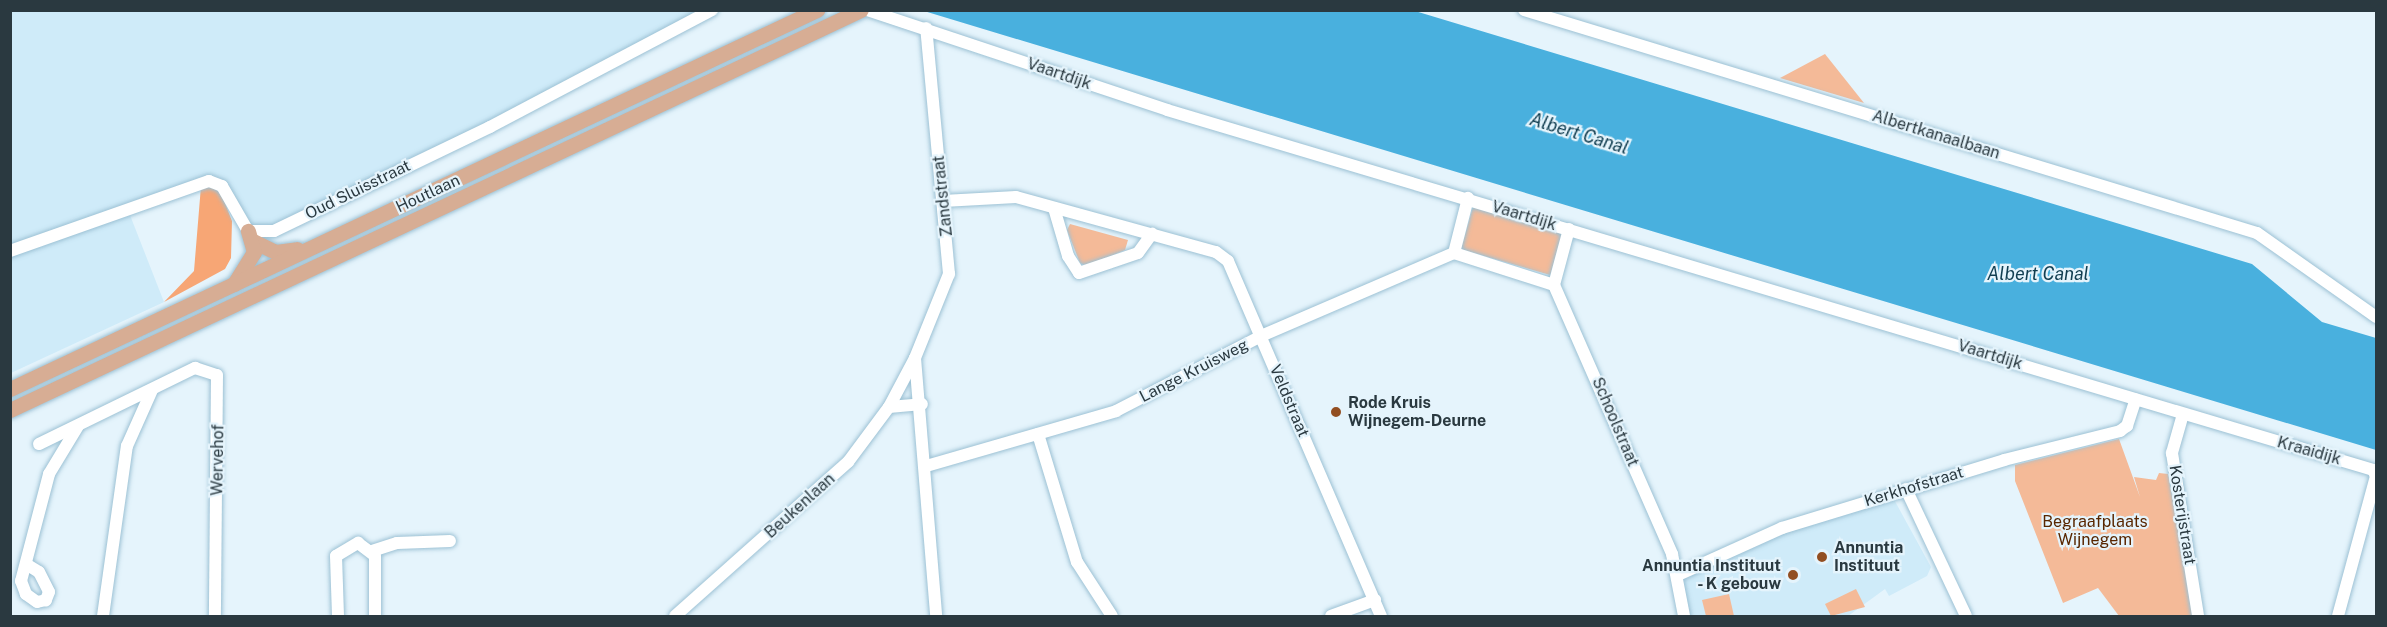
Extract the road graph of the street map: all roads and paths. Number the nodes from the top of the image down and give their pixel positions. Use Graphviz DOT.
graph roads {
  1 [pos="712,10"];
  2 [pos="861,10"];
  3 [pos="867,10"];
  4 [pos="1524,10"];
  5 [pos="814,12"];
  6 [pos="926,28"];
  7 [pos="1467,198"];
  8 [pos="943,201"];
  9 [pos="1054,208"];
  10 [pos="1569,230"];
  11 [pos="1152,234"];
  12 [pos="251,236"];
  13 [pos="318,245"];
  14 [pos="10,251"];
  15 [pos="1454,253"];
  16 [pos="1554,285"];
  17 [pos="232,286"];
  18 [pos="2335,288"];
  19 [pos="2376,309"];
  20 [pos="2376,317"];
  21 [pos="1261,336"];
  22 [pos="915,358"];
  23 [pos="152,389"];
  24 [pos="10,390"];
  25 [pos="2136,399"];
  26 [pos="922,404"];
  27 [pos="889,407"];
  28 [pos="10,410"];
  29 [pos="2183,414"];
  30 [pos="79,425"];
  31 [pos="1038,434"];
  32 [pos="39,444"];
  33 [pos="926,466"];
  34 [pos="1906,489"];
  35 [pos="450,541"];
  36 [pos="372,551"];
  37 [pos="26,564"];
  38 [pos="1680,574"];
  39 [pos="1375,600"];
  40 [pos="103,616"];
  41 [pos="215,616"];
  42 [pos="339,616"];
  43 [pos="375,616"];
  44 [pos="675,616"];
  45 [pos="936,616"];
  46 [pos="1112,616"];
  47 [pos="1330,616"];
  48 [pos="1381,616"];
  49 [pos="1684,616"];
  50 [pos="1966,616"];
  51 [pos="2199,616"];
  52 [pos="2338,616"];
  1 -- 12 [label="street, Oud Sluisstraat"];
  2 -- 28 [label="main road, Houtlaan"];
  3 -- 6 [label="street, Vaartdijk"];
  4 -- 18 [label="street, Albertkanaalbaan"];
  5 -- 13 [label="main road, Houtlaan"];
  6 -- 7 [label="street, Vaartdijk"];
  6 -- 8 [label="street, Zandstraat"];
  7 -- 10 [label="street, Vaartdijk"];
  7 -- 15 [label="street"];
  8 -- 9 [label="street, Veldstraat"];
  8 -- 22 [label="street, Zandstraat"];
  9 -- 11 [label="street, Veldstraat"];
  9 -- 11 [label="street"];
  10 -- 16 [label="street"];
  10 -- 25 [label="street, Vaartdijk"];
  11 -- 21 [label="street, Veldstraat"];
  12 -- 13 [label="main road"];
  12 -- 14 [label="street"];
  12 -- 17 [label="main road"];
  13 -- 17 [label="main road, Houtlaan"];
  15 -- 16 [label="street"];
  15 -- 21 [label="street, Lange Kruisweg"];
  16 -- 38 [label="street, Schoolstraat"];
  17 -- 24 [label="main road, Houtlaan"];
  18 -- 19 [label="street, Albertkanaalbaan"];
  18 -- 20 [label="street, Albertkanaalbaan"];
  21 -- 31 [label="street, Lange Kruisweg"];
  21 -- 39 [label="street, Veldstraat"];
  22 -- 26 [label="street"];
  22 -- 27 [label="street, Zandstraat"];
  23 -- 30 [label="street, Wervehof"];
  23 -- 40 [label="street"];
  23 -- 41 [label="street, Wervehof"];
  25 -- 29 [label="street, Vaartdijk"];
  25 -- 34 [label="street, Kerkhofstraat"];
  26 -- 27 [label="street"];
  26 -- 33 [label="street"];
  27 -- 44 [label="street, Beukenlaan"];
  29 -- 51 [label="street, Kosterijstraat"];
  29 -- 52 [label="street, Kraaidijk"];
  30 -- 32 [label="street, Wervehof"];
  30 -- 37 [label="street"];
  31 -- 33 [label="street, Lange Kruisweg"];
  31 -- 46 [label="street"];
  33 -- 45 [label="street"];
  34 -- 38 [label="street, Kerkhofstraat"];
  34 -- 50 [label="street"];
  35 -- 36 [label="street"];
  36 -- 42 [label="street"];
  36 -- 43 [label="street"];
  38 -- 49 [label="street, Schoolstraat"];
  39 -- 47 [label="street"];
  39 -- 48 [label="street, Veldstraat"];
}
